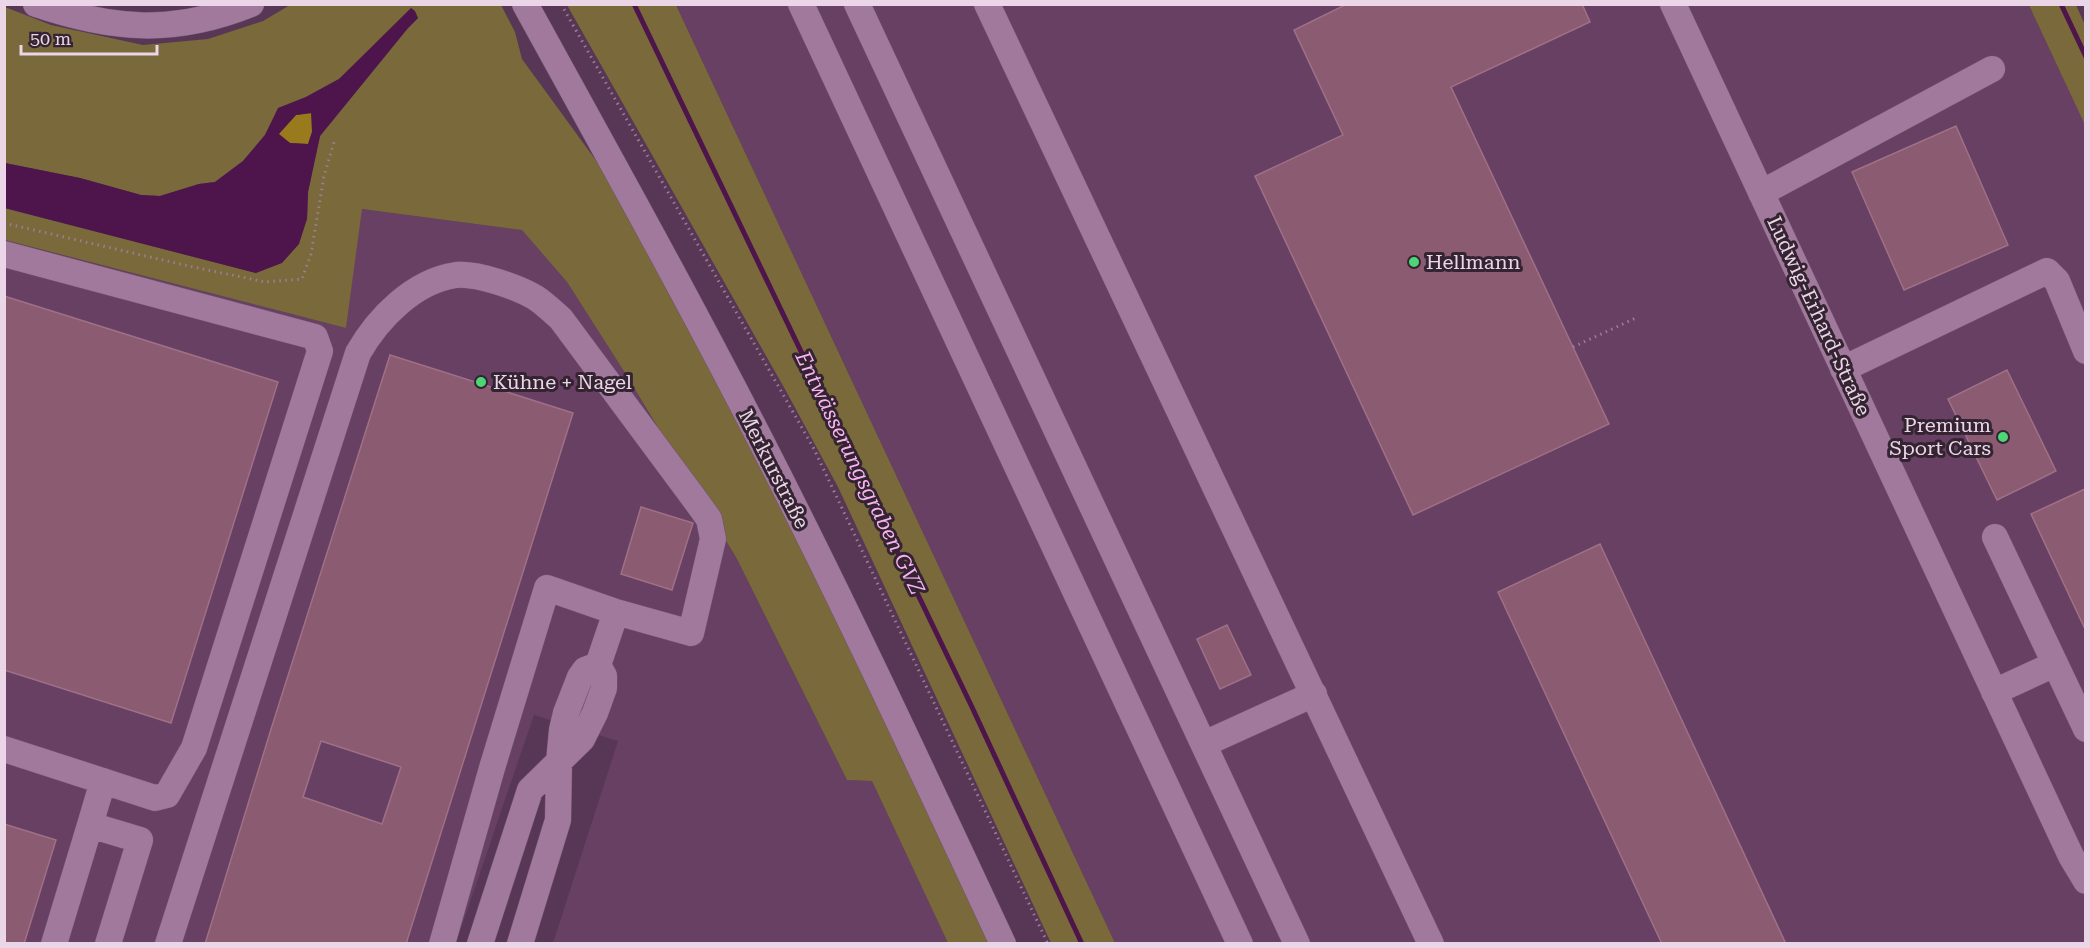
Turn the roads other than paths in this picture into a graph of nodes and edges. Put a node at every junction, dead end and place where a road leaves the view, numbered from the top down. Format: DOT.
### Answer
graph roads {
  1 [pos="36,4"];
  2 [pos="251,4"];
  3 [pos="525,4"];
  4 [pos="801,4"];
  5 [pos="857,4"];
  6 [pos="987,4"];
  7 [pos="1673,4"];
  8 [pos="1992,69"];
  9 [pos="1761,193"];
  10 [pos="4,254"];
  11 [pos="2085,351"];
  12 [pos="1843,369"];
  13 [pos="1995,537"];
  14 [pos="616,612"];
  15 [pos="2055,664"];
  16 [pos="1994,692"];
  17 [pos="1314,694"];
  18 [pos="2085,729"];
  19 [pos="1204,744"];
  20 [pos="4,750"];
  21 [pos="559,762"];
  22 [pos="103,781"];
  23 [pos="90,825"];
  24 [pos="2071,856"];
  25 [pos="2085,881"];
  26 [pos="2085,899"];
  27 [pos="54,944"];
  28 [pos="108,944"];
  29 [pos="168,944"];
  30 [pos="442,944"];
  31 [pos="480,944"];
  32 [pos="520,944"];
  33 [pos="1003,944"];
  34 [pos="1240,944"];
  35 [pos="1297,944"];
  36 [pos="1431,944"];
  1 -- 2 [label="street"];
  3 -- 33 [label="street, Merkurstraße"];
  4 -- 34 [label="street"];
  5 -- 19 [label="street"];
  6 -- 17 [label="street"];
  7 -- 9 [label="street, Ludwig-Erhard-Straße"];
  8 -- 9 [label="street"];
  9 -- 12 [label="street, Ludwig-Erhard-Straße"];
  10 -- 22 [label="street"];
  11 -- 12 [label="street"];
  12 -- 16 [label="street, Ludwig-Erhard-Straße"];
  13 -- 15 [label="street"];
  14 -- 21 [label="street"];
  14 -- 29 [label="street"];
  14 -- 30 [label="street"];
  15 -- 16 [label="street"];
  15 -- 18 [label="street"];
  16 -- 24 [label="street, Ludwig-Erhard-Straße"];
  17 -- 19 [label="street"];
  17 -- 36 [label="street"];
  19 -- 35 [label="street"];
  20 -- 22 [label="street"];
  21 -- 31 [label="street"];
  21 -- 32 [label="street"];
  22 -- 23 [label="street"];
  23 -- 27 [label="street"];
  23 -- 28 [label="street"];
  24 -- 25 [label="street, Ludwig-Erhard-Straße"];
  24 -- 26 [label="street, Ludwig-Erhard-Straße"];
}
